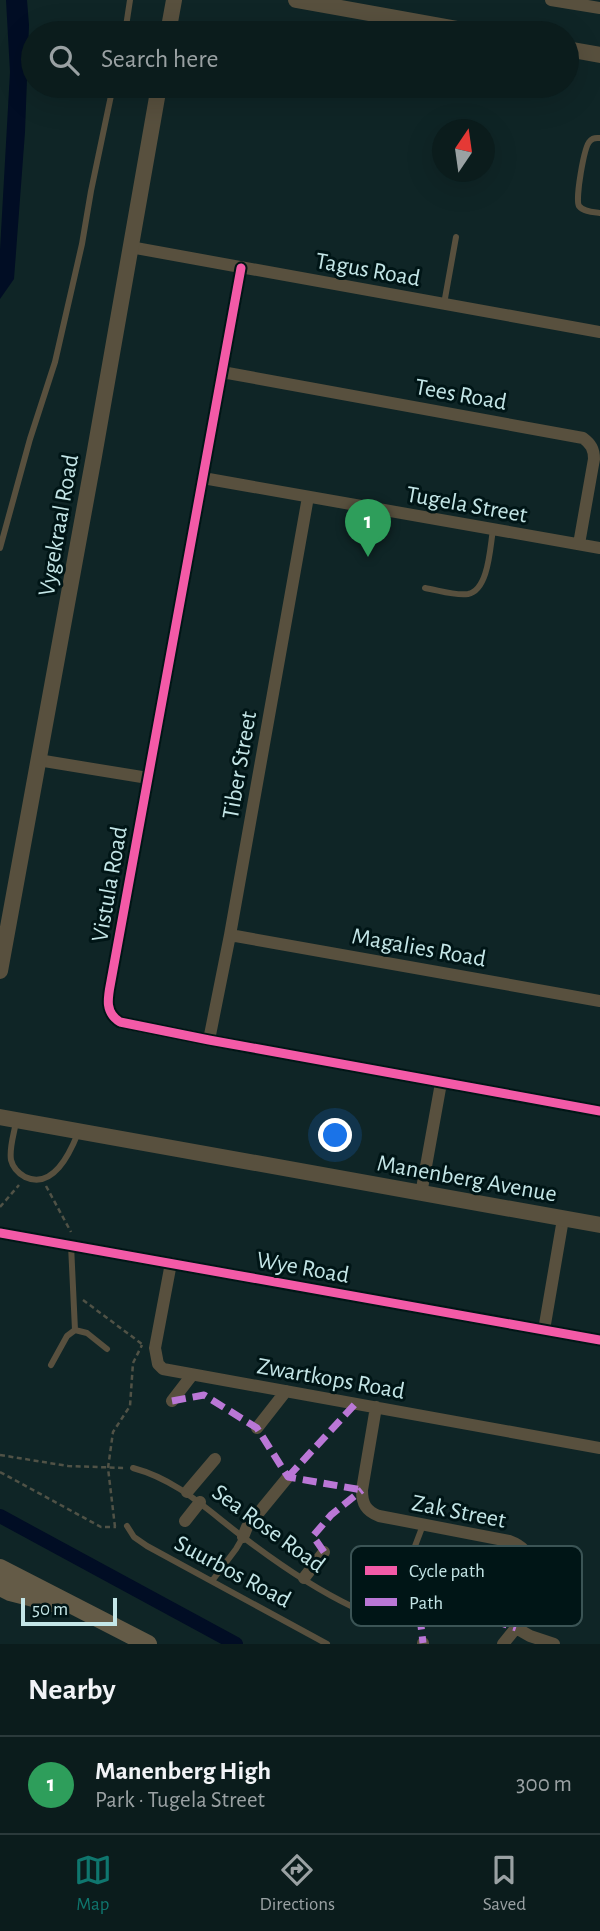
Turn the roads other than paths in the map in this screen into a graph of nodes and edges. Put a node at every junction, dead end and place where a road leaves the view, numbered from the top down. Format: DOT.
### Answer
graph roads {
  1 [pos="130,0"];
  2 [pos="174,0"];
  3 [pos="300,0"];
  4 [pos="557,1"];
  5 [pos="600,8"];
  6 [pos="127,21"];
  7 [pos="171,21"];
  8 [pos="415,21"];
  9 [pos="579,51"];
  10 [pos="600,55"];
  11 [pos="110,98"];
  12 [pos="157,98"];
  13 [pos="600,138"];
  14 [pos="600,213"];
  15 [pos="456,237"];
  16 [pos="130,247"];
  17 [pos="241,268"];
  18 [pos="444,304"];
  19 [pos="600,331"];
  20 [pos="222,372"];
  21 [pos="203,478"];
  22 [pos="308,497"];
  23 [pos="493,529"];
  24 [pos="579,544"];
  25 [pos="0,548"];
  26 [pos="600,548"];
  27 [pos="425,587"];
  28 [pos="38,760"];
  29 [pos="148,778"];
  30 [pos="230,934"];
  31 [pos="0,971"];
  32 [pos="600,1001"];
  33 [pos="209,1040"];
  34 [pos="441,1083"];
  35 [pos="600,1111"];
  36 [pos="8,1118"];
  37 [pos="79,1131"];
  38 [pos="421,1194"];
  39 [pos="563,1219"];
  40 [pos="600,1225"];
  41 [pos="0,1233"];
  42 [pos="71,1245"];
  43 [pos="171,1263"];
  44 [pos="75,1330"];
  45 [pos="544,1330"];
  46 [pos="600,1340"];
  47 [pos="107,1349"];
  48 [pos="51,1365"];
  49 [pos="192,1375"];
  50 [pos="286,1391"];
  51 [pos="172,1401"];
  52 [pos="376,1407"];
  53 [pos="257,1428"];
  54 [pos="600,1448"];
  55 [pos="215,1459"];
  56 [pos="133,1468"];
  57 [pos="288,1477"];
  58 [pos="187,1492"];
  59 [pos="200,1502"];
  60 [pos="185,1521"];
  61 [pos="423,1525"];
  62 [pos="127,1526"];
  63 [pos="243,1537"];
  64 [pos="415,1546"];
  65 [pos="518,1546"];
  66 [pos="324,1552"];
  67 [pos="0,1568"];
  68 [pos="304,1578"];
  69 [pos="212,1581"];
  70 [pos="0,1587"];
  71 [pos="351,1606"];
  72 [pos="87,1612"];
  73 [pos="516,1628"];
  74 [pos="149,1644"];
  75 [pos="327,1644"];
  76 [pos="503,1644"];
  77 [pos="554,1644"];
  1 -- 6 [label="lane"];
  2 -- 7 [label="street"];
  3 -- 8 [label="street"];
  4 -- 5 [label="street"];
  9 -- 10 [label="street"];
  11 -- 25 [label="lane"];
  12 -- 16 [label="street, Vygekraal Road"];
  13 -- 14 [label="lane"];
  15 -- 18 [label="lane"];
  16 -- 17 [label="street, Tagus Road"];
  16 -- 28 [label="street, Vygekraal Road"];
  17 -- 18 [label="street, Tagus Road"];
  17 -- 20 [label="street, Vistula Road"];
  18 -- 19 [label="street, Tagus Road"];
  20 -- 21 [label="street, Vistula Road"];
  20 -- 24 [label="street, Tees Road"];
  21 -- 22 [label="street, Tugela Street"];
  21 -- 29 [label="street, Vistula Road"];
  22 -- 23 [label="street, Tugela Street"];
  22 -- 30 [label="street, Tiber Street"];
  23 -- 24 [label="street, Tugela Street"];
  23 -- 27 [label="lane"];
  24 -- 26 [label="street, Tugela Street"];
  28 -- 29 [label="street"];
  28 -- 31 [label="street, Vygekraal Road"];
  29 -- 33 [label="street, Vistula Road"];
  30 -- 32 [label="street, Magalies Road"];
  30 -- 33 [label="street, Tiber Street"];
  33 -- 34 [label="street, Vistula Road"];
  34 -- 35 [label="street, Vistula Road"];
  34 -- 38 [label="street"];
  36 -- 37 [label="street, Manenberg Avenue"];
  36 -- 37 [label="lane, Manenberg Avenue"];
  37 -- 38 [label="street, Manenberg Avenue"];
  38 -- 39 [label="street, Manenberg Avenue"];
  39 -- 40 [label="street, Manenberg Avenue"];
  39 -- 45 [label="street"];
  41 -- 42 [label="street, Wye Road"];
  42 -- 43 [label="street, Wye Road"];
  42 -- 44 [label="lane"];
  43 -- 45 [label="street, Wye Road"];
  43 -- 49 [label="street, Zwartkops Road"];
  44 -- 47 [label="lane"];
  44 -- 48 [label="lane"];
  45 -- 46 [label="street, Wye Road"];
  49 -- 50 [label="street, Zwartkops Road"];
  49 -- 51 [label="street"];
  50 -- 52 [label="street, Zwartkops Road"];
  50 -- 53 [label="street"];
  52 -- 54 [label="street, Zwartkops Road"];
  52 -- 61 [label="street, Zak Street"];
  55 -- 58 [label="street"];
  56 -- 58 [label="lane, Sea Rose Road"];
  57 -- 63 [label="street"];
  58 -- 59 [label="lane, Sea Rose Road"];
  59 -- 60 [label="street"];
  59 -- 63 [label="lane, Sea Rose Road"];
  61 -- 64 [label="lane, Sea Rose Road"];
  61 -- 65 [label="street, Zak Street"];
  62 -- 69 [label="lane, Suurbos Road"];
  63 -- 68 [label="lane, Sea Rose Road"];
  63 -- 69 [label="lane"];
  66 -- 68 [label="street"];
  67 -- 72 [label="main road"];
  68 -- 71 [label="lane, Sea Rose Road"];
  69 -- 75 [label="lane, Suurbos Road"];
  70 -- 72 [label="main road"];
  72 -- 74 [label="main road"];
  73 -- 76 [label="street"];
  73 -- 77 [label="street"];
}
